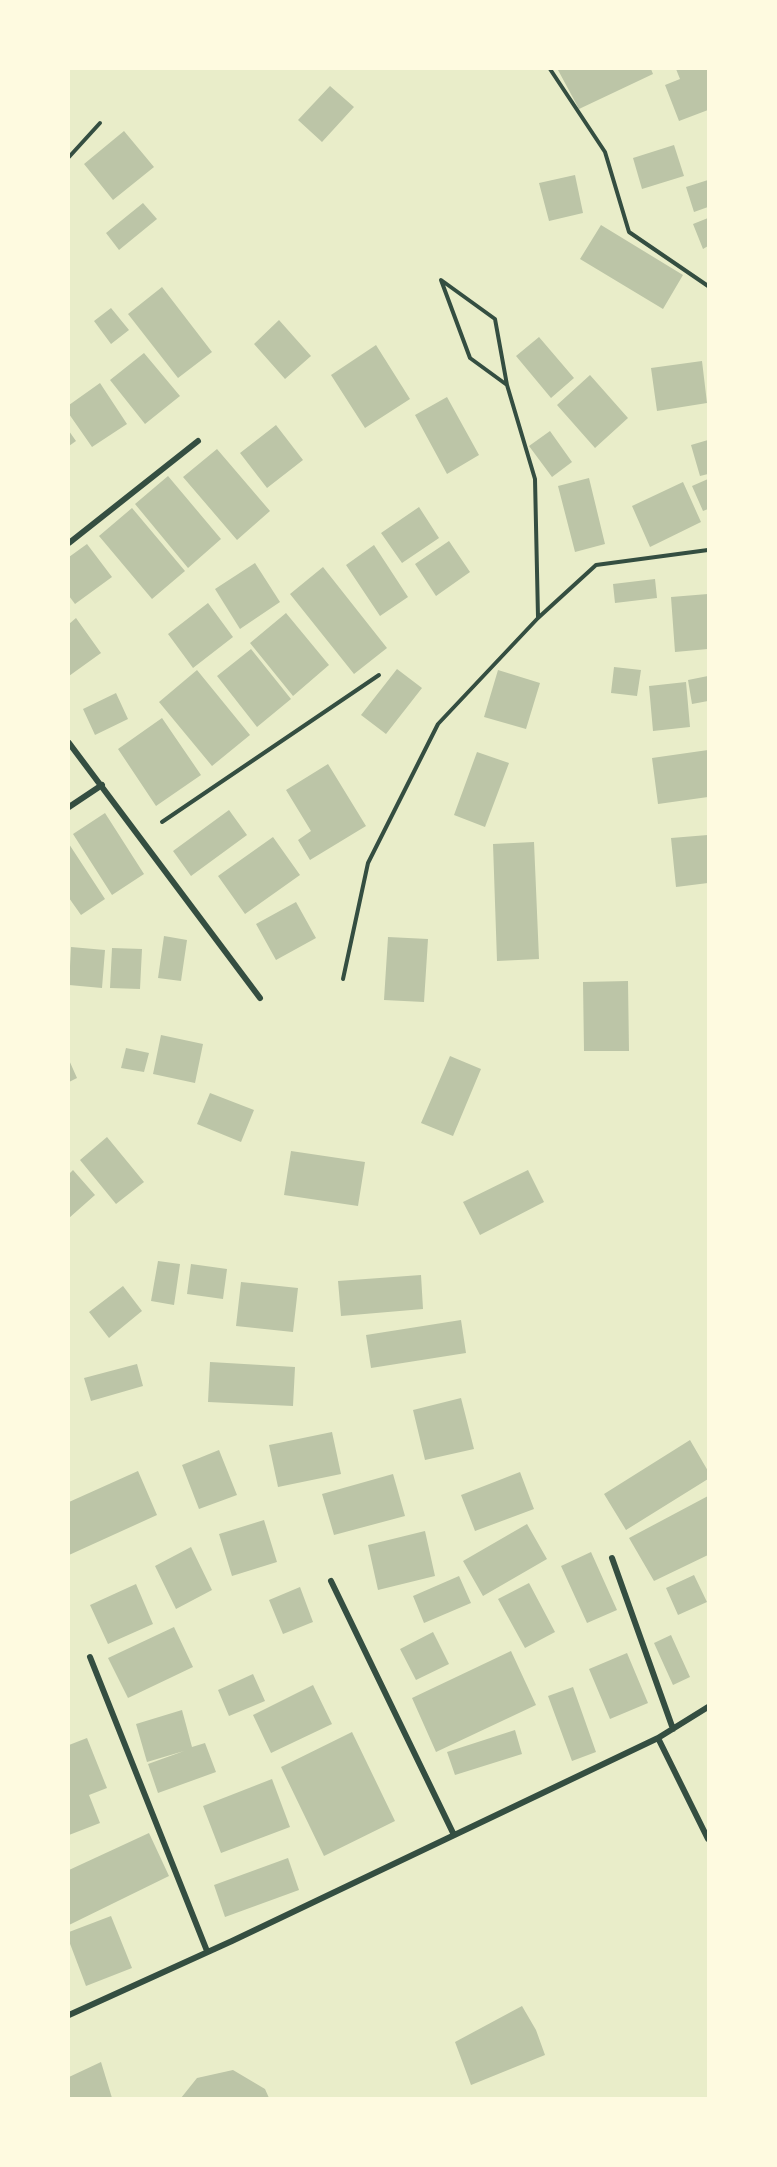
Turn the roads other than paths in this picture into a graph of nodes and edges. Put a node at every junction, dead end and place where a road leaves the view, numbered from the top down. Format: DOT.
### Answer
graph roads {
  1 [pos="198,441"];
  2 [pos="69,543"];
  3 [pos="69,743"];
  4 [pos="102,785"];
  5 [pos="69,807"];
  6 [pos="260,998"];
  7 [pos="612,1557"];
  8 [pos="331,1581"];
  9 [pos="90,1658"];
  10 [pos="708,1707"];
  11 [pos="673,1729"];
  12 [pos="658,1738"];
  13 [pos="454,1835"];
  14 [pos="708,1839"];
  15 [pos="207,1951"];
  16 [pos="69,2015"];
  1 -- 2 [label="street"];
  3 -- 4 [label="street"];
  4 -- 5 [label="street"];
  4 -- 6 [label="street"];
  7 -- 11 [label="street"];
  8 -- 13 [label="street"];
  9 -- 15 [label="street"];
  10 -- 11 [label="street"];
  11 -- 12 [label="street"];
  12 -- 13 [label="street"];
  12 -- 14 [label="street"];
  13 -- 15 [label="street"];
  15 -- 16 [label="street"];
}
